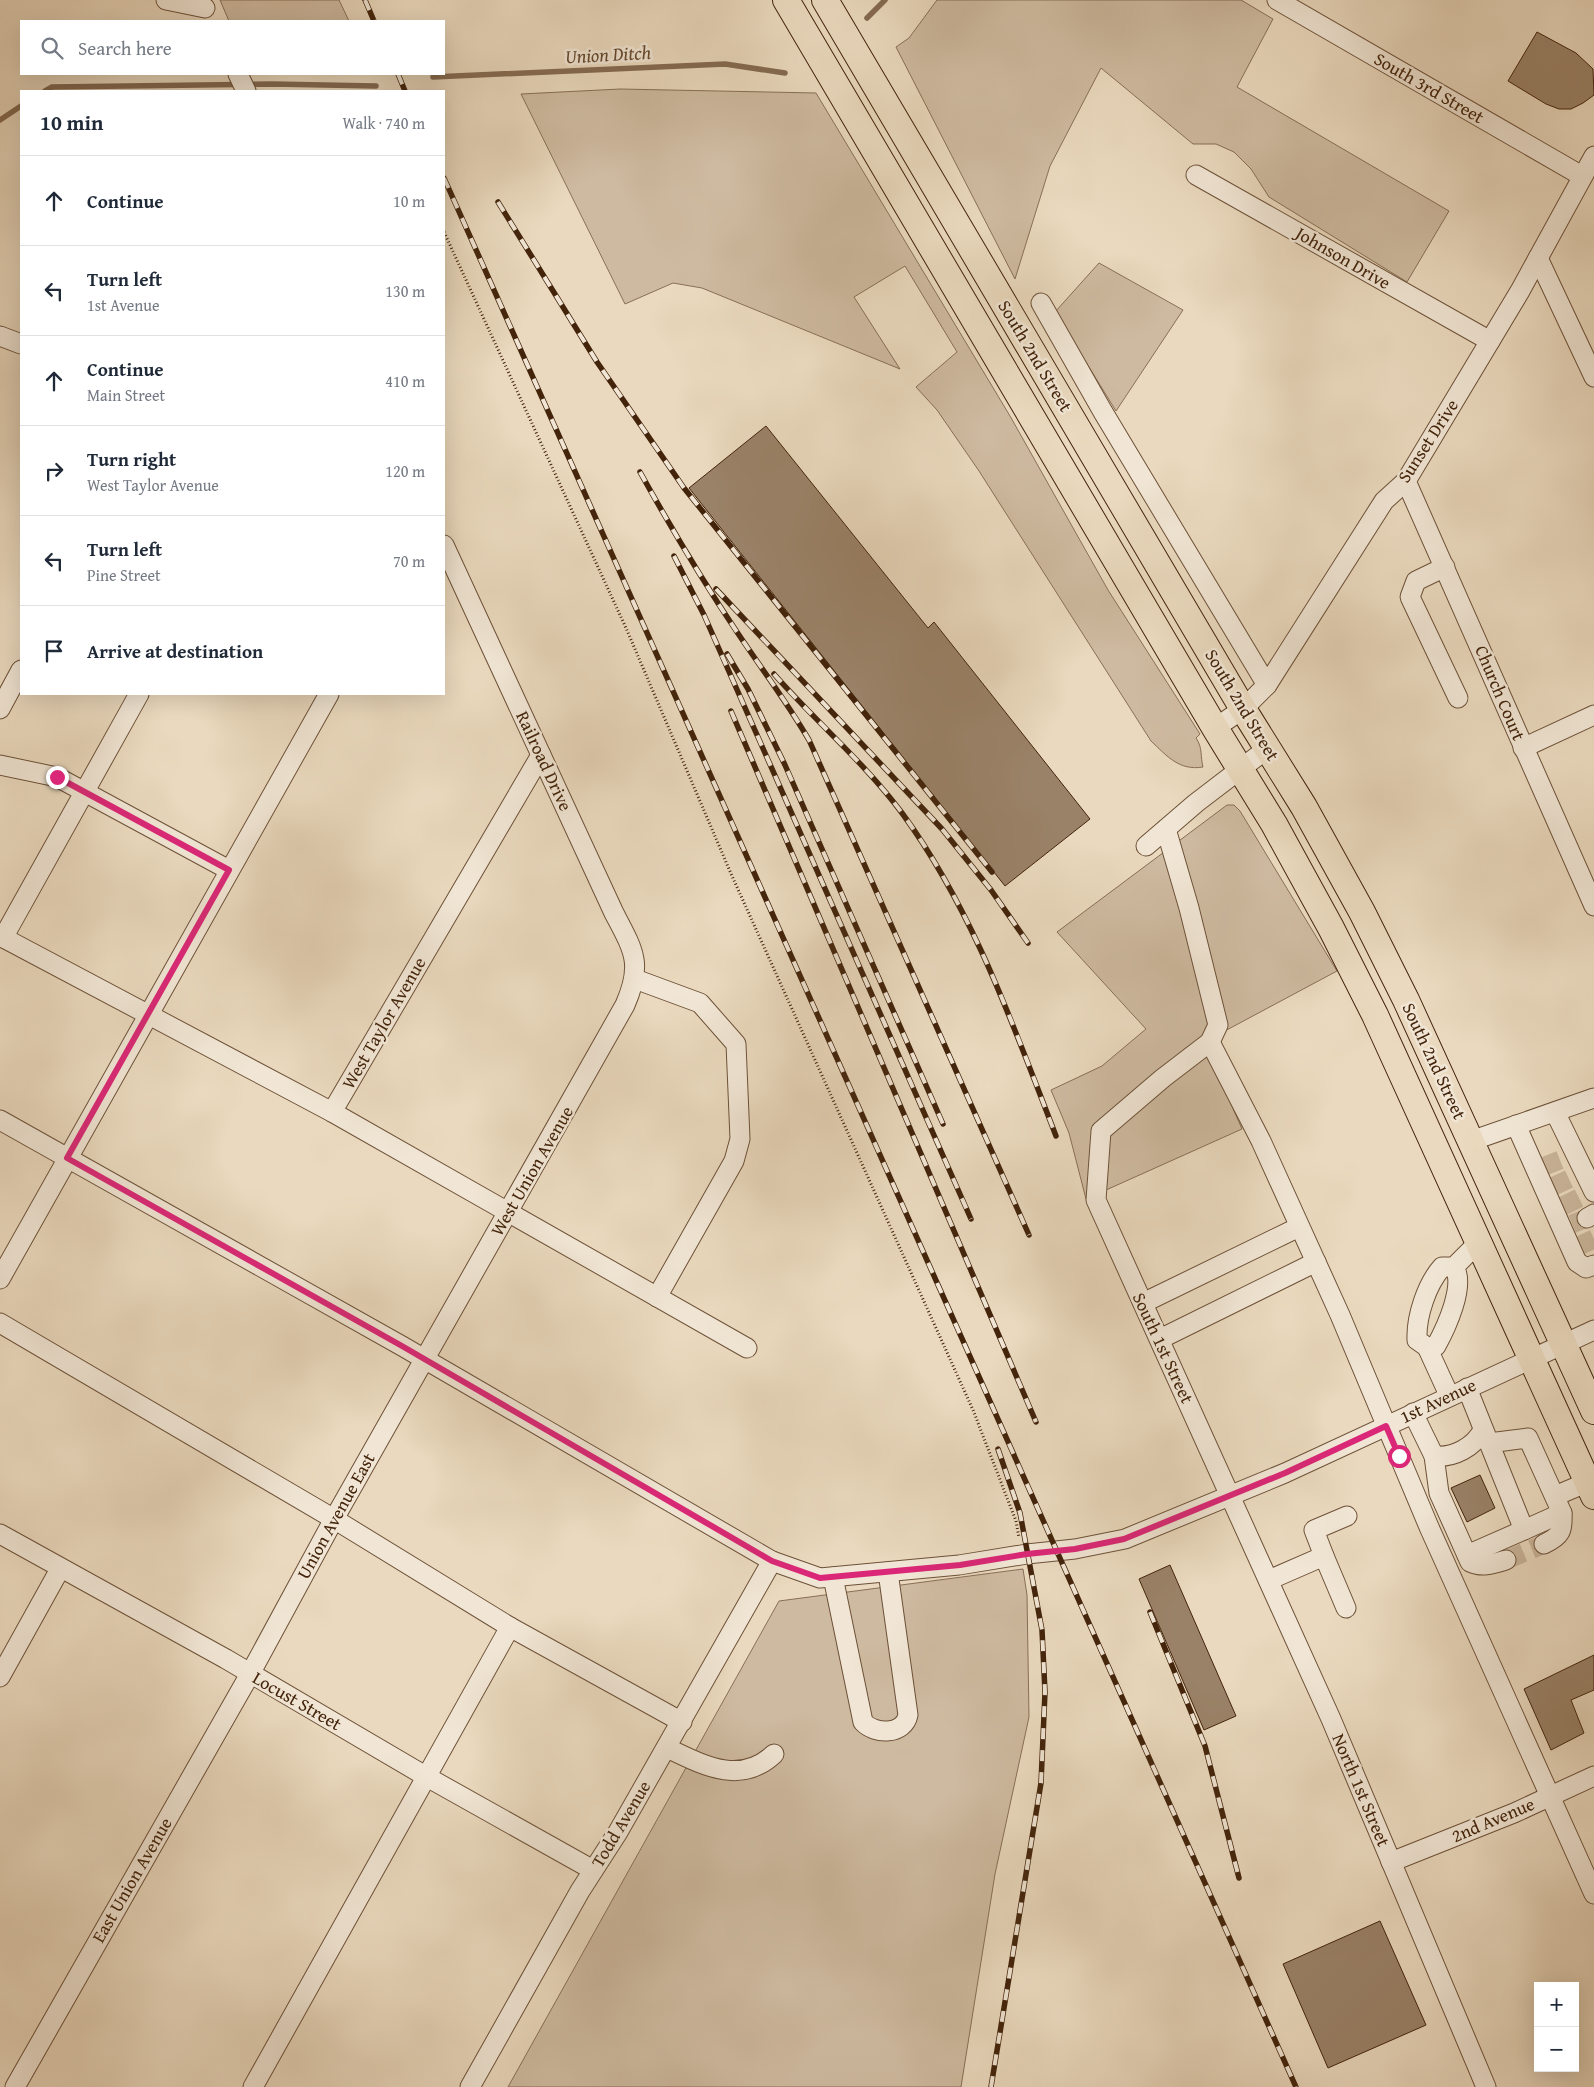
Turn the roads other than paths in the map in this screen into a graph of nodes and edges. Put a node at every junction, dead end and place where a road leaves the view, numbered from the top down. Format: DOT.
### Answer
graph roads {
  1 [pos="166,0"];
  2 [pos="786,0"];
  3 [pos="825,0"];
  4 [pos="1277,0"];
  5 [pos="206,10"];
  6 [pos="238,75"];
  7 [pos="246,90"];
  8 [pos="1594,156"];
  9 [pos="1196,175"];
  10 [pos="1582,176"];
  11 [pos="1538,258"];
  12 [pos="1041,303"];
  13 [pos="0,336"];
  14 [pos="1490,342"];
  15 [pos="20,344"];
  16 [pos="1594,377"];
  17 [pos="1406,481"];
  18 [pos="445,548"];
  19 [pos="1445,567"];
  20 [pos="20,672"];
  21 [pos="1267,685"];
  22 [pos="138,695"];
  23 [pos="328,695"];
  24 [pos="1458,698"];
  25 [pos="0,709"];
  26 [pos="1243,709"];
  27 [pos="1594,715"];
  28 [pos="1215,728"];
  29 [pos="1268,748"];
  30 [pos="1523,748"];
  31 [pos="541,755"];
  32 [pos="0,765"];
  33 [pos="1240,769"];
  34 [pos="85,790"];
  35 [pos="1166,829"];
  36 [pos="1146,846"];
  37 [pos="229,870"];
  38 [pos="1594,906"];
  39 [pos="2,937"];
  40 [pos="635,979"];
  41 [pos="148,1015"];
  42 [pos="1210,1042"];
  43 [pos="1594,1098"];
  44 [pos="332,1112"];
  45 [pos="1555,1112"];
  46 [pos="0,1120"];
  47 [pos="1516,1125"];
  48 [pos="1471,1141"];
  49 [pos="67,1158"];
  50 [pos="1555,1162"];
  51 [pos="1563,1182"];
  52 [pos="1577,1200"];
  53 [pos="508,1214"];
  54 [pos="1579,1221"];
  55 [pos="1299,1227"];
  56 [pos="1479,1242"];
  57 [pos="1316,1262"];
  58 [pos="1594,1265"];
  59 [pos="1454,1267"];
  60 [pos="0,1278"];
  61 [pos="657,1297"];
  62 [pos="1143,1303"];
  63 [pos="0,1323"];
  64 [pos="1594,1330"];
  65 [pos="1160,1339"];
  66 [pos="1564,1343"];
  67 [pos="1427,1346"];
  68 [pos="746,1348"];
  69 [pos="1532,1357"];
  70 [pos="424,1360"];
  71 [pos="1467,1388"];
  72 [pos="1449,1395"];
  73 [pos="1594,1411"];
  74 [pos="1413,1413"];
  75 [pos="1386,1426"];
  76 [pos="1486,1436"];
  77 [pos="1434,1456"];
  78 [pos="1591,1489"];
  79 [pos="1231,1495"];
  80 [pos="1558,1504"];
  81 [pos="1347,1516"];
  82 [pos="334,1519"];
  83 [pos="1524,1530"];
  84 [pos="0,1534"];
  85 [pos="1544,1544"];
  86 [pos="1467,1555"];
  87 [pos="1324,1556"];
  88 [pos="1506,1560"];
  89 [pos="772,1561"];
  90 [pos="60,1569"];
  91 [pos="888,1572"];
  92 [pos="833,1577"];
  93 [pos="1269,1580"];
  94 [pos="1346,1608"];
  95 [pos="510,1627"];
  96 [pos="250,1674"];
  97 [pos="0,1677"];
  98 [pos="682,1722"];
  99 [pos="667,1748"];
  100 [pos="774,1754"];
  101 [pos="1594,1776"];
  102 [pos="427,1777"];
  103 [pos="1550,1796"];
  104 [pos="1391,1862"];
  105 [pos="593,1870"];
  106 [pos="1594,1894"];
  107 [pos="15,2087"];
  108 [pos="253,2087"];
  109 [pos="470,2087"];
  110 [pos="1486,2087"];
  1 -- 5 [label="street"];
  2 -- 28 [label="highway, South 2nd Street"];
  3 -- 26 [label="highway, South 2nd Street"];
  4 -- 10 [label="street, South 3rd Street"];
  6 -- 7 [label="street"];
  8 -- 10 [label="street, Sunset Drive"];
  9 -- 14 [label="street, Johnson Drive"];
  10 -- 11 [label="street, Sunset Drive"];
  11 -- 14 [label="street, Sunset Drive"];
  11 -- 16 [label="street"];
  12 -- 21 [label="street"];
  13 -- 15 [label="street"];
  14 -- 17 [label="street, Sunset Drive"];
  17 -- 19 [label="street, Church Court"];
  17 -- 21 [label="street, Sunset Drive"];
  18 -- 31 [label="street, Railroad Drive"];
  19 -- 24 [label="street"];
  19 -- 30 [label="street, Church Court"];
  20 -- 25 [label="street"];
  21 -- 26 [label="street, Sunset Drive"];
  22 -- 34 [label="street"];
  23 -- 37 [label="street"];
  26 -- 28 [label="street, Sunset Drive"];
  26 -- 29 [label="highway, South 2nd Street"];
  27 -- 30 [label="street"];
  28 -- 33 [label="highway, South 2nd Street"];
  29 -- 33 [label="street"];
  29 -- 48 [label="highway, South 2nd Street"];
  30 -- 38 [label="street, Church Court"];
  31 -- 40 [label="street, Railroad Drive"];
  31 -- 44 [label="street, West Taylor Avenue"];
  32 -- 34 [label="street"];
  33 -- 35 [label="street"];
  33 -- 56 [label="highway, South 2nd Street"];
  34 -- 37 [label="street"];
  34 -- 39 [label="street"];
  35 -- 36 [label="street"];
  35 -- 42 [label="street"];
  37 -- 41 [label="street"];
  39 -- 41 [label="street"];
  40 -- 53 [label="street, West Union Avenue"];
  40 -- 61 [label="street"];
  41 -- 44 [label="street"];
  41 -- 49 [label="street"];
  42 -- 55 [label="street"];
  42 -- 62 [label="street, South 1st Street"];
  43 -- 45 [label="street"];
  44 -- 53 [label="street"];
  45 -- 47 [label="street"];
  45 -- 50 [label="street"];
  46 -- 49 [label="street, 1st Avenue"];
  47 -- 48 [label="street"];
  47 -- 50 [label="street"];
  48 -- 66 [label="highway, South 2nd Street"];
  49 -- 60 [label="street"];
  49 -- 70 [label="street, 1st Avenue"];
  50 -- 51 [label="street"];
  50 -- 51 [label="street"];
  51 -- 52 [label="street"];
  51 -- 52 [label="street"];
  52 -- 54 [label="street"];
  53 -- 61 [label="street"];
  53 -- 70 [label="street, West Union Avenue"];
  54 -- 58 [label="street"];
  55 -- 57 [label="street"];
  55 -- 62 [label="street"];
  56 -- 59 [label="street"];
  56 -- 69 [label="highway, South 2nd Street"];
  57 -- 65 [label="street"];
  57 -- 75 [label="street"];
  59 -- 67 [label="street"];
  59 -- 67 [label="street"];
  61 -- 68 [label="street"];
  62 -- 65 [label="street, South 1st Street"];
  63 -- 82 [label="street"];
  64 -- 66 [label="street, 1st Avenue"];
  65 -- 79 [label="street, South 1st Street"];
  66 -- 69 [label="street, 1st Avenue"];
  66 -- 73 [label="highway, South 2nd Street"];
  67 -- 72 [label="street"];
  69 -- 71 [label="street, 1st Avenue"];
  69 -- 78 [label="highway, South 2nd Street"];
  70 -- 82 [label="street, Union Avenue East"];
  70 -- 89 [label="street, 1st Avenue"];
  71 -- 72 [label="street, 1st Avenue"];
  71 -- 76 [label="street"];
  72 -- 74 [label="street, 1st Avenue"];
  74 -- 75 [label="street, 1st Avenue"];
  74 -- 77 [label="street"];
  75 -- 79 [label="street, 1st Avenue"];
  75 -- 103 [label="street"];
  76 -- 77 [label="street"];
  76 -- 80 [label="street"];
  76 -- 83 [label="street"];
  77 -- 86 [label="street"];
  78 -- 80 [label="street"];
  79 -- 91 [label="street, 1st Avenue"];
  79 -- 93 [label="street, North 1st Street"];
  80 -- 83 [label="street"];
  80 -- 85 [label="street"];
  81 -- 87 [label="street"];
  82 -- 95 [label="street"];
  82 -- 96 [label="street, Union Avenue East"];
  83 -- 86 [label="street"];
  84 -- 90 [label="street, Locust Street"];
  86 -- 88 [label="street"];
  87 -- 93 [label="street"];
  87 -- 94 [label="street"];
  89 -- 92 [label="street, 1st Avenue"];
  89 -- 98 [label="street, Todd Avenue"];
  90 -- 96 [label="street, Locust Street"];
  90 -- 97 [label="street"];
  91 -- 92 [label="street, 1st Avenue"];
  91 -- 92 [label="street"];
  93 -- 104 [label="street, North 1st Street"];
  95 -- 98 [label="street"];
  95 -- 102 [label="street"];
  96 -- 102 [label="street, Locust Street"];
  96 -- 107 [label="street, East Union Avenue"];
  98 -- 99 [label="street, Todd Avenue"];
  99 -- 100 [label="street"];
  99 -- 105 [label="street, Todd Avenue"];
  101 -- 103 [label="street, 2nd Avenue"];
  102 -- 105 [label="street, Locust Street"];
  102 -- 108 [label="street"];
  103 -- 104 [label="street, 2nd Avenue"];
  103 -- 106 [label="street"];
  104 -- 110 [label="street, North 1st Street"];
  105 -- 109 [label="street, Todd Avenue"];
}
